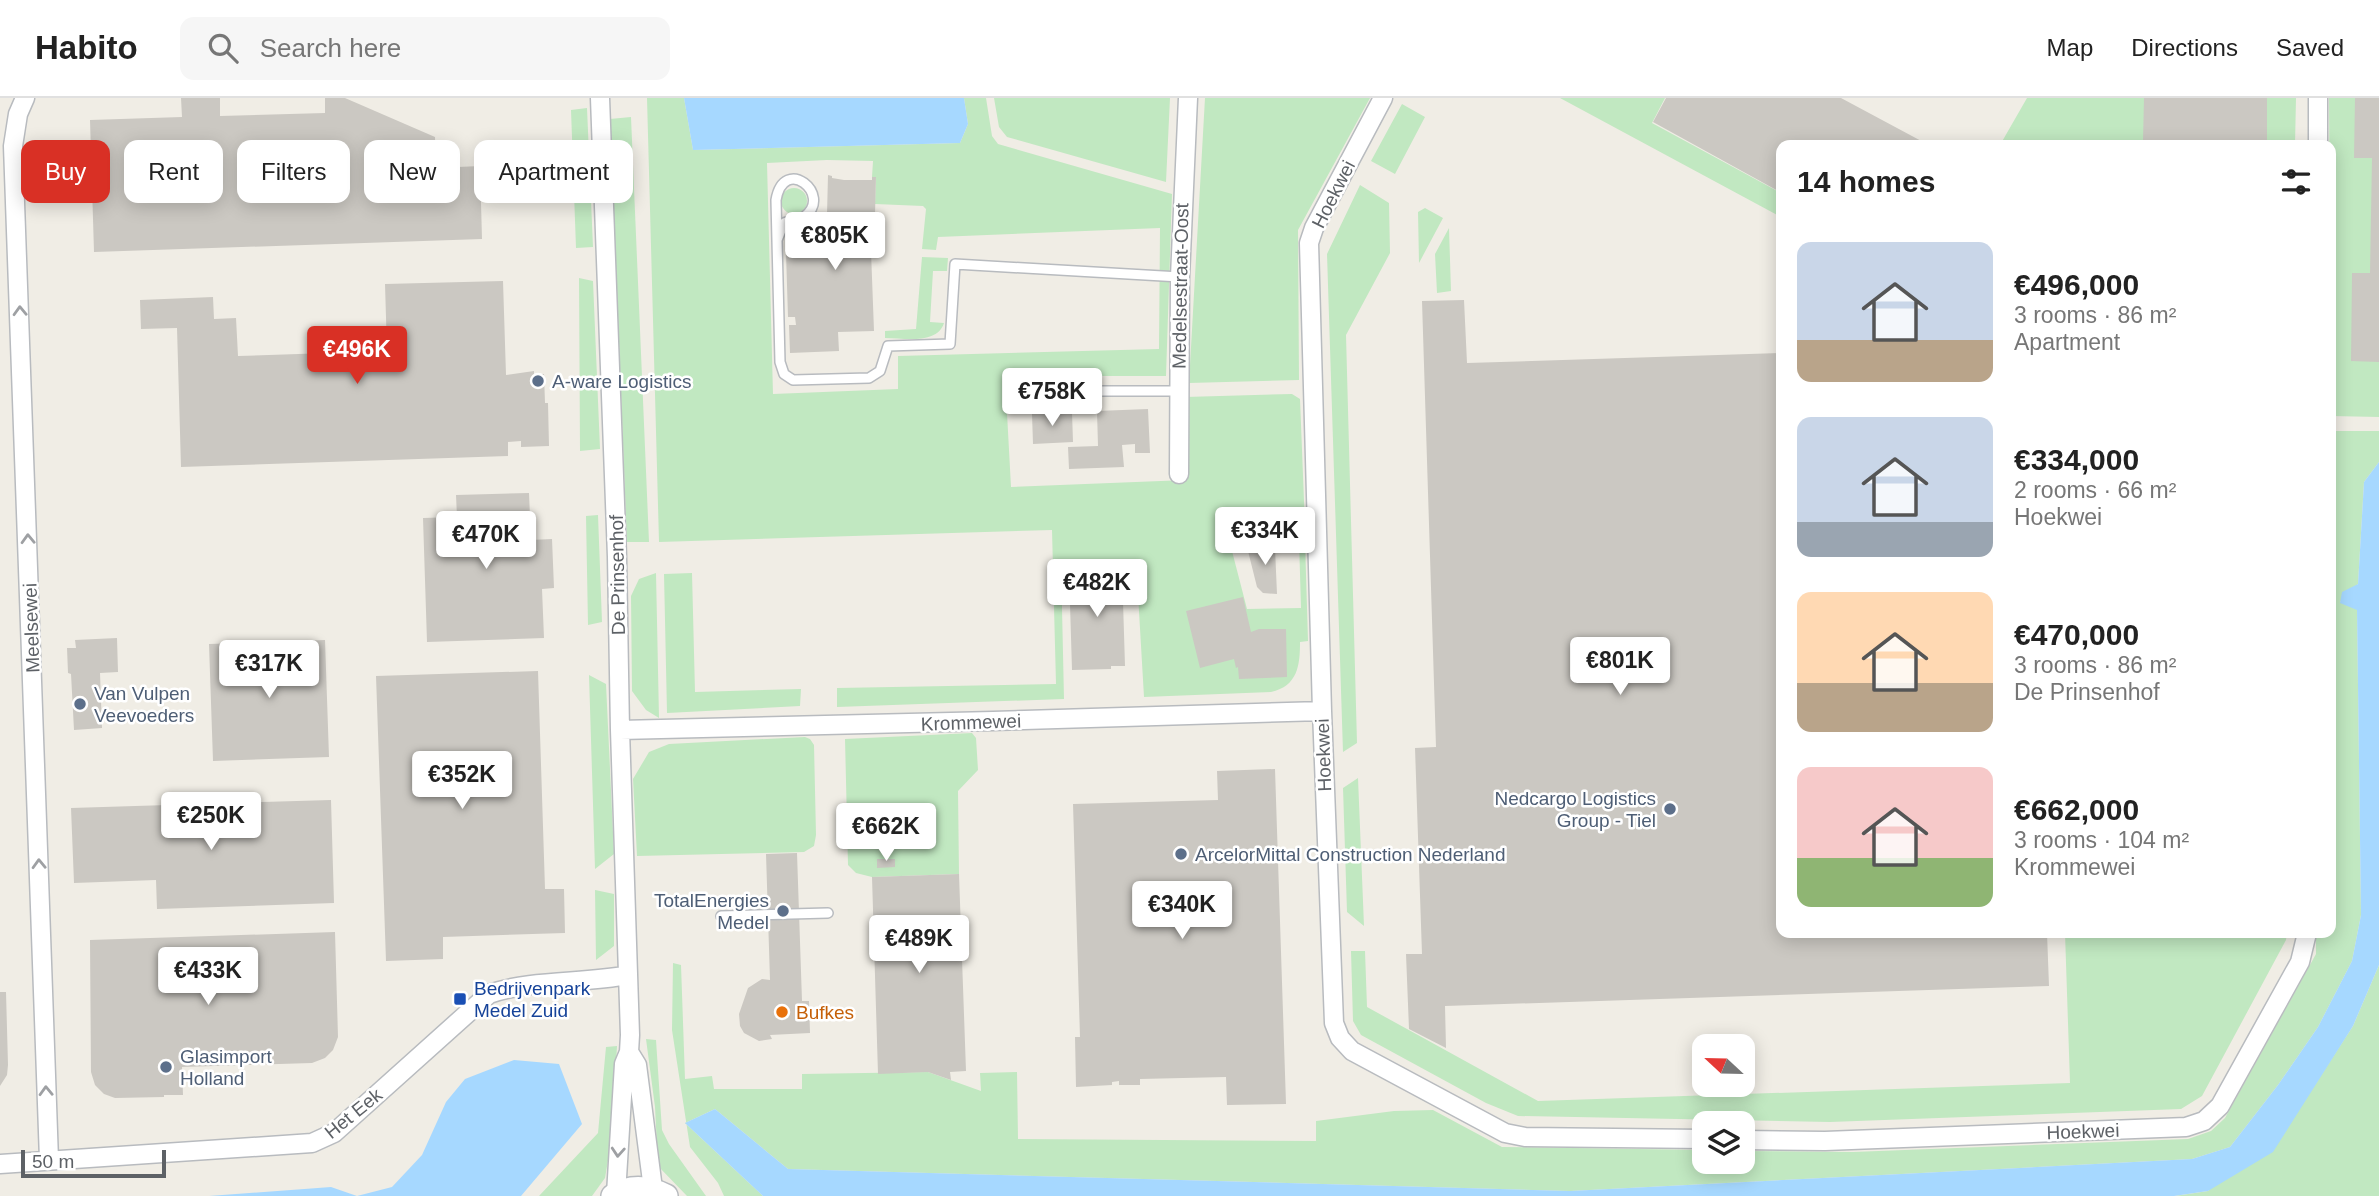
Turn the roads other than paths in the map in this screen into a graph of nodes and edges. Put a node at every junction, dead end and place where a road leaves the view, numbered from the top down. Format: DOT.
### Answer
graph roads {
  1 [pos="25,98"];
  2 [pos="600,98"];
  3 [pos="1188,98"];
  4 [pos="1383,98"];
  5 [pos="2318,98"];
  6 [pos="2318,140"];
  7 [pos="777,240"];
  8 [pos="1180,277"];
  9 [pos="1084,391"];
  10 [pos="1178,391"];
  11 [pos="1179,474"];
  12 [pos="1317,534"];
  13 [pos="1250,535"];
  14 [pos="1322,711"];
  15 [pos="620,730"];
  16 [pos="828,913"];
  17 [pos="721,916"];
  18 [pos="2306,938"];
  19 [pos="628,975"];
  20 [pos="629,1052"];
  21 [pos="1692,1139"];
  22 [pos="1755,1140"];
  23 [pos="49,1160"];
  24 [pos="0,1164"];
  25 [pos="659,1193"];
  26 [pos="614,1195"];
  23 -- 1 [label="street, Meelsewei, one-way"];
  2 -- 15 [label="street, De Prinsenhof"];
  3 -- 8 [label="street, Medelsestraat-Oost"];
  4 -- 12 [label="street, Hoekwei"];
  5 -- 6 [label="street"];
  7 -- 7 [label="lane"];
  7 -- 8 [label="lane"];
  8 -- 10 [label="street, Medelsestraat-Oost"];
  9 -- 10 [label="lane"];
  10 -- 11 [label="street, Medelsestraat-Oost"];
  12 -- 13 [label="lane"];
  12 -- 14 [label="street, Hoekwei"];
  14 -- 15 [label="street, Krommewei"];
  14 -- 21 [label="street, Hoekwei"];
  15 -- 19 [label="street, De Prinsenhof"];
  16 -- 17 [label="lane"];
  18 -- 22 [label="street, Hoekwei"];
  19 -- 20 [label="street, De Prinsenhof"];
  19 -- 23 [label="street, Het Eek"];
  20 -- 25 [label="street, De Prinsenhof"];
  20 -- 26 [label="street, De Prinsenhof, one-way"];
  23 -- 24 [label="street, Het Eek"];
  25 -- 26 [label="street"];
}
